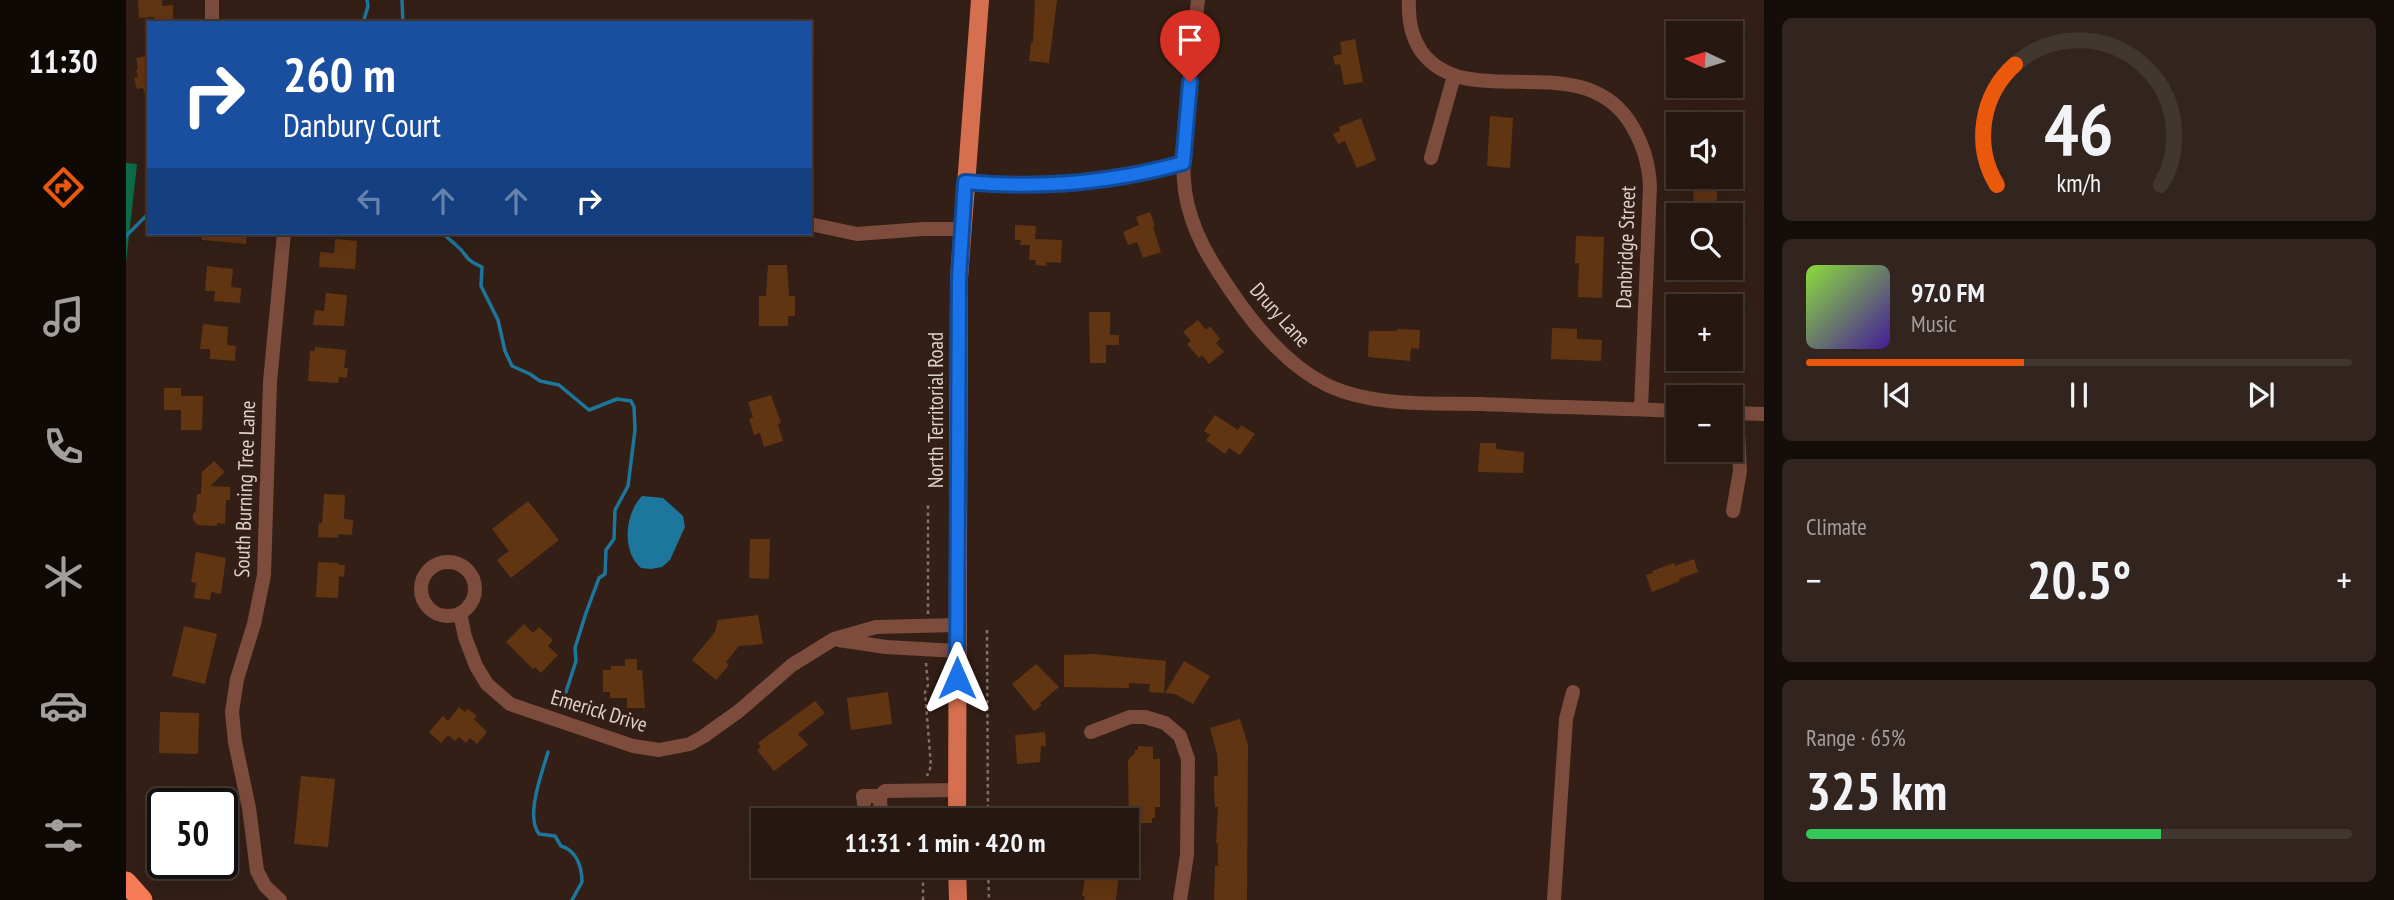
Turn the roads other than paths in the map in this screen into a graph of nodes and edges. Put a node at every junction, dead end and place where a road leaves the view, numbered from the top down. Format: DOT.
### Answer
graph roads {
  1 [pos="212,0"];
  2 [pos="980,0"];
  3 [pos="1198,0"];
  4 [pos="1409,0"];
  5 [pos="212,21"];
  6 [pos="1454,76"];
  7 [pos="1431,158"];
  8 [pos="1183,163"];
  9 [pos="965,182"];
  10 [pos="812,223"];
  11 [pos="961,229"];
  12 [pos="284,235"];
  13 [pos="1641,409"];
  14 [pos="1666,410"];
  15 [pos="1743,413"];
  16 [pos="1764,414"];
  17 [pos="1739,462"];
  18 [pos="1733,511"];
  19 [pos="460,613"];
  20 [pos="957,625"];
  21 [pos="834,639"];
  22 [pos="957,651"];
  23 [pos="1573,692"];
  24 [pos="1091,732"];
  25 [pos="957,790"];
  26 [pos="880,796"];
  27 [pos="864,804"];
  28 [pos="880,808"];
  29 [pos="957,808"];
  30 [pos="957,878"];
  31 [pos="126,882"];
  32 [pos="142,900"];
  33 [pos="280,900"];
  34 [pos="958,900"];
  35 [pos="1180,900"];
  36 [pos="1554,900"];
  1 -- 5 [label="street"];
  2 -- 9 [label="main road, North Territorial Road"];
  3 -- 8 [label="street, Drury Lane"];
  4 -- 6 [label="street, Danbridge Street"];
  6 -- 7 [label="street"];
  6 -- 13 [label="street, Danbridge Street"];
  8 -- 9 [label="street"];
  8 -- 13 [label="street, Drury Lane"];
  9 -- 11 [label="main road, North Territorial Road"];
  10 -- 11 [label="street"];
  11 -- 20 [label="main road, North Territorial Road"];
  12 -- 33 [label="street, South Burning Tree Lane"];
  13 -- 14 [label="street, Drury Lane"];
  15 -- 16 [label="street"];
  17 -- 18 [label="street"];
  19 -- 21 [label="street, Emerick Drive"];
  20 -- 21 [label="street, Emerick Drive"];
  20 -- 22 [label="main road, North Territorial Road"];
  21 -- 22 [label="street"];
  22 -- 25 [label="main road, North Territorial Road"];
  23 -- 36 [label="street"];
  24 -- 35 [label="street"];
  25 -- 26 [label="street"];
  25 -- 29 [label="main road, North Territorial Road"];
  26 -- 27 [label="street"];
  26 -- 28 [label="street"];
  30 -- 34 [label="main road"];
  31 -- 32 [label="highway"];
}
